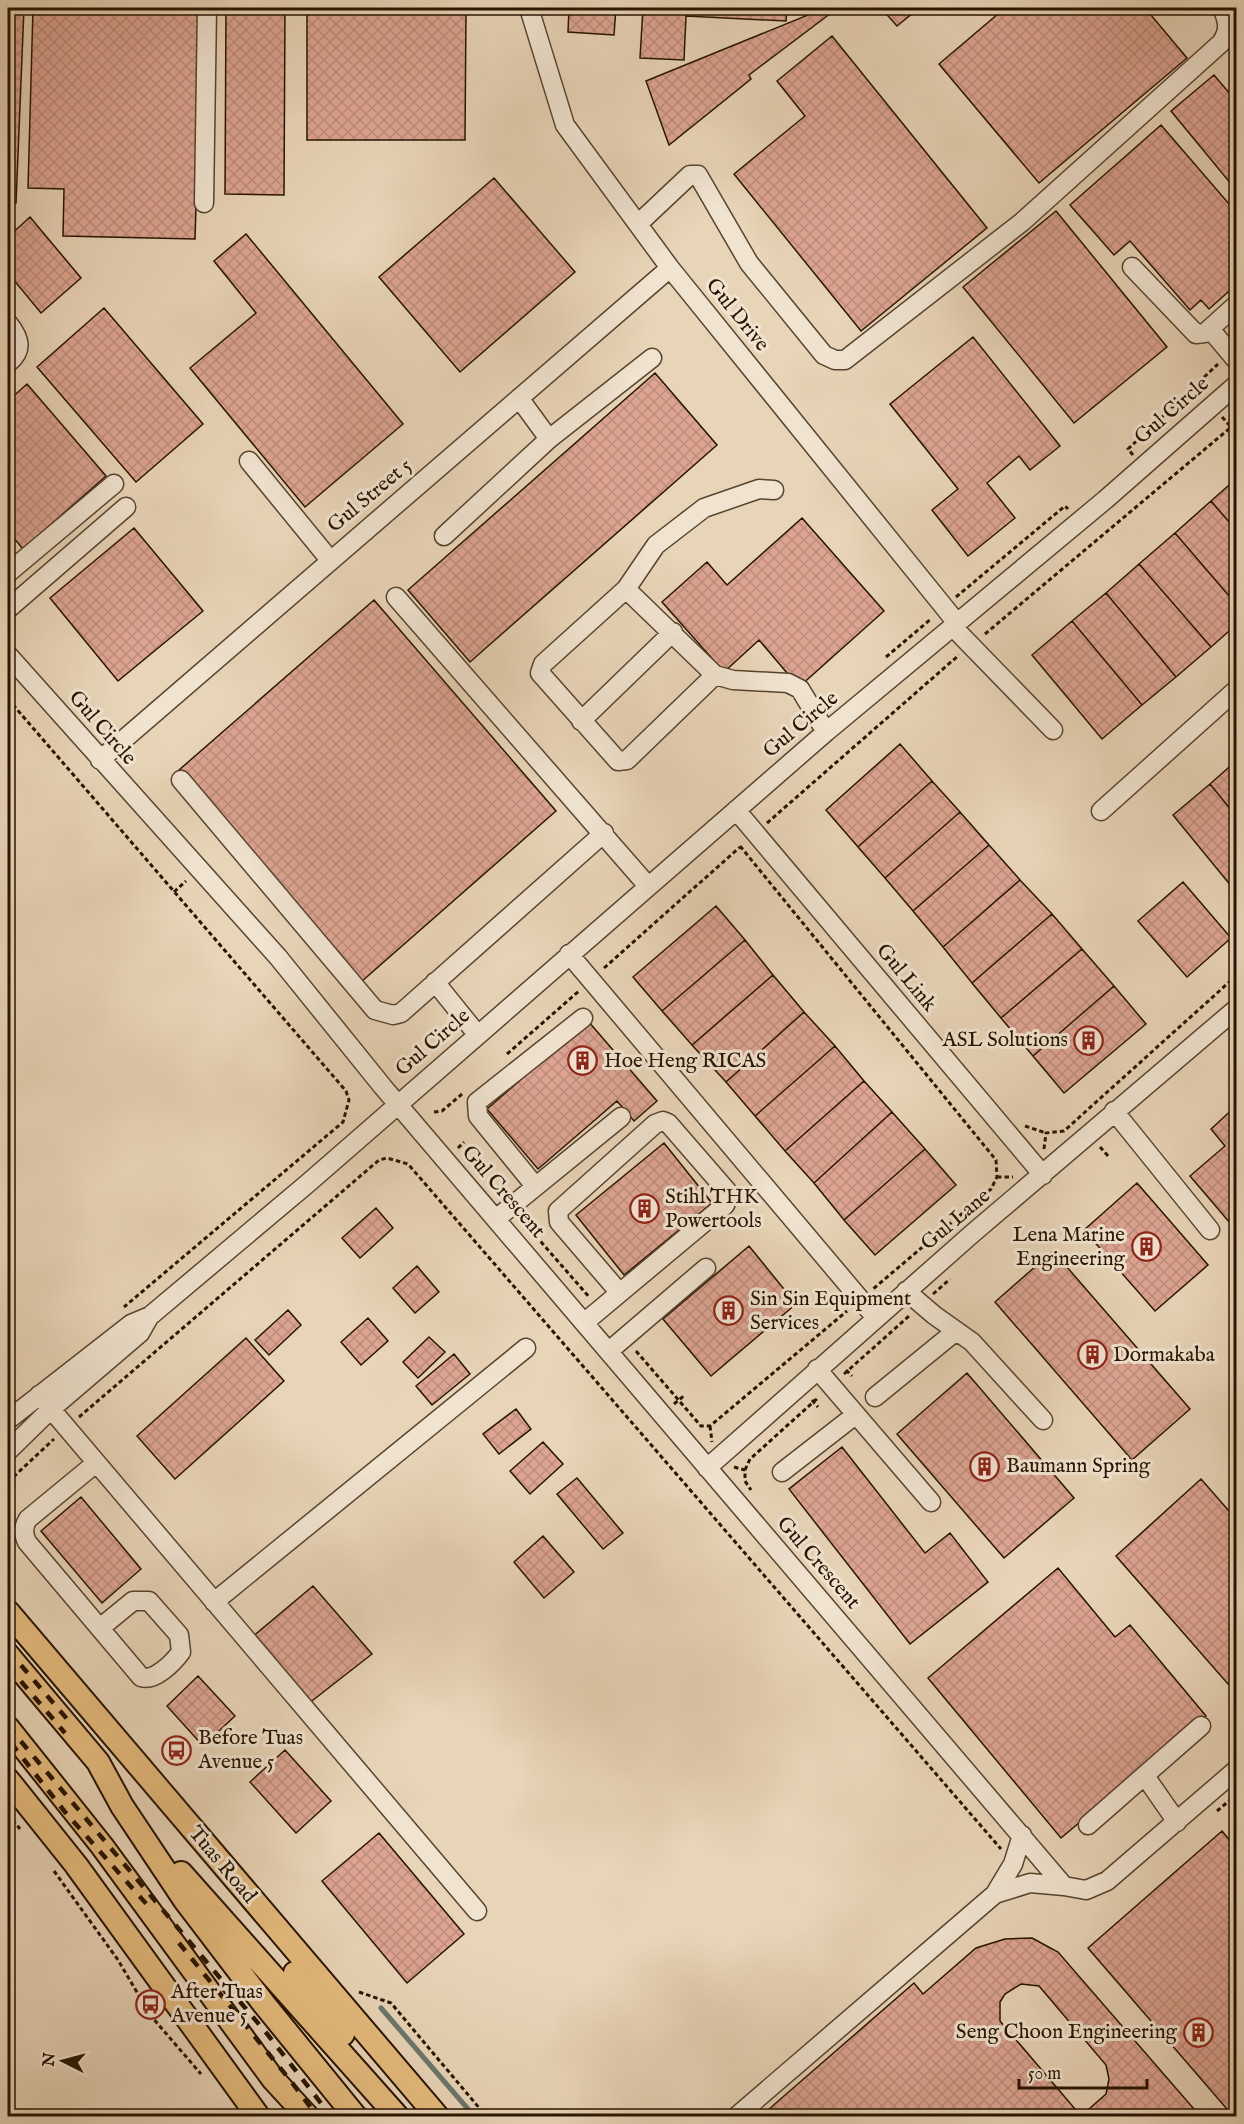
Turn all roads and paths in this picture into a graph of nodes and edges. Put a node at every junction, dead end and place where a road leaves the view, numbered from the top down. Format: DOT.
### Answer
graph roads {
  1 [pos="207,8"];
  2 [pos="529,8"];
  3 [pos="1222,8"];
  4 [pos="204,203"];
  5 [pos="638,224"];
  6 [pos="1132,267"];
  7 [pos="670,268"];
  8 [pos="1236,305"];
  9 [pos="8,323"];
  10 [pos="1210,328"];
  11 [pos="1233,356"];
  12 [pos="652,358"];
  13 [pos="8,363"];
  14 [pos="1236,385"];
  15 [pos="519,399"];
  16 [pos="1236,423"];
  17 [pos="549,439"];
  18 [pos="249,461"];
  19 [pos="1143,466"];
  20 [pos="114,484"];
  21 [pos="774,489"];
  22 [pos="126,507"];
  23 [pos="444,536"];
  24 [pos="330,560"];
  25 [pos="8,573"];
  26 [pos="626,590"];
  27 [pos="396,597"];
  28 [pos="8,609"];
  29 [pos="955,625"];
  30 [pos="674,632"];
  31 [pos="971,645"];
  32 [pos="8,655"];
  33 [pos="715,675"];
  34 [pos="1236,690"];
  35 [pos="8,699"];
  36 [pos="581,721"];
  37 [pos="1053,730"];
  38 [pos="826,732"];
  39 [pos="100,760"];
  40 [pos="180,780"];
  41 [pos="736,810"];
  42 [pos="1101,811"];
  43 [pos="604,833"];
  44 [pos="754,835"];
  45 [pos="648,886"];
  46 [pos="569,954"];
  47 [pos="1236,976"];
  48 [pos="591,980"];
  49 [pos="435,982"];
  50 [pos="1236,1009"];
  51 [pos="584,1018"];
  52 [pos="477,1034"];
  53 [pos="503,1057"];
  54 [pos="468,1088"];
  55 [pos="398,1103"];
  56 [pos="1114,1111"];
  57 [pos="434,1112"];
  58 [pos="621,1117"];
  59 [pos="1037,1168"];
  60 [pos="997,1177"];
  61 [pos="535,1186"];
  62 [pos="496,1218"];
  63 [pos="1210,1230"];
  64 [pos="706,1268"];
  65 [pos="906,1291"];
  66 [pos="619,1292"];
  67 [pos="116,1313"];
  68 [pos="150,1316"];
  69 [pos="876,1318"];
  70 [pos="585,1322"];
  71 [pos="956,1331"];
  72 [pos="526,1348"];
  73 [pos="609,1351"];
  74 [pos="817,1369"];
  75 [pos="39,1395"];
  76 [pos="875,1396"];
  77 [pos="50,1410"];
  78 [pos="854,1416"];
  79 [pos="8,1420"];
  80 [pos="1043,1420"];
  81 [pos="710,1426"];
  82 [pos="66,1428"];
  83 [pos="8,1451"];
  84 [pos="722,1454"];
  85 [pos="96,1463"];
  86 [pos="707,1468"];
  87 [pos="783,1472"];
  88 [pos="8,1482"];
  89 [pos="758,1499"];
  90 [pos="931,1502"];
  91 [pos="214,1602"];
  92 [pos="8,1612"];
  93 [pos="100,1628"];
  94 [pos="8,1655"];
  95 [pos="1202,1726"];
  96 [pos="8,1728"];
  97 [pos="1236,1747"];
  98 [pos="1233,1771"];
  99 [pos="1144,1776"];
  100 [pos="8,1780"];
  101 [pos="1236,1795"];
  102 [pos="122,1806"];
  103 [pos="8,1814"];
  104 [pos="1209,1818"];
  105 [pos="1177,1822"];
  106 [pos="1089,1825"];
  107 [pos="21,1830"];
  108 [pos="196,1835"];
  109 [pos="1022,1836"];
  110 [pos="48,1863"];
  111 [pos="1013,1864"];
  112 [pos="1064,1886"];
  113 [pos="995,1894"];
  114 [pos="477,1911"];
  115 [pos="359,1992"];
  116 [pos="203,2076"];
  117 [pos="273,2079"];
  118 [pos="258,2116"];
  119 [pos="294,2116"];
  120 [pos="307,2116"];
  121 [pos="355,2116"];
  122 [pos="397,2116"];
  123 [pos="437,2116"];
  124 [pos="486,2116"];
  125 [pos="737,2116"];
  1 -- 4 [label="street"];
  2 -- 5 [label="street, Gul Drive"];
  3 -- 5 [label="street"];
  5 -- 7 [label="street, Gul Drive"];
  6 -- 10 [label="street"];
  7 -- 15 [label="street, Gul Street 5"];
  7 -- 29 [label="street, Gul Drive"];
  8 -- 10 [label="street"];
  9 -- 13 [label="street"];
  10 -- 11 [label="street"];
  11 -- 19 [label="path"];
  12 -- 17 [label="street"];
  14 -- 19 [label="street, Gul Circle"];
  15 -- 17 [label="street"];
  15 -- 24 [label="street, Gul Street 5"];
  16 -- 31 [label="path"];
  17 -- 23 [label="street"];
  18 -- 24 [label="street"];
  19 -- 29 [label="street, Gul Circle"];
  20 -- 25 [label="street"];
  21 -- 26 [label="street"];
  22 -- 28 [label="street"];
  24 -- 39 [label="street, Gul Street 5"];
  26 -- 30 [label="street"];
  26 -- 36 [label="street"];
  27 -- 43 [label="street"];
  29 -- 31 [label="street, Gul Drive"];
  29 -- 38 [label="street, Gul Circle"];
  30 -- 33 [label="street"];
  30 -- 36 [label="street"];
  31 -- 37 [label="street, Gul Drive"];
  31 -- 44 [label="path"];
  32 -- 39 [label="street, Gul Circle"];
  33 -- 36 [label="street"];
  33 -- 38 [label="street"];
  34 -- 42 [label="street"];
  35 -- 67 [label="path"];
  38 -- 41 [label="street, Gul Circle"];
  39 -- 55 [label="street, Gul Circle"];
  40 -- 49 [label="street"];
  41 -- 44 [label="street, Gul Link"];
  41 -- 45 [label="street, Gul Circle"];
  43 -- 45 [label="street"];
  43 -- 49 [label="street"];
  44 -- 48 [label="path"];
  44 -- 59 [label="street, Gul Link"];
  45 -- 46 [label="street, Gul Circle"];
  46 -- 48 [label="street"];
  46 -- 52 [label="street, Gul Circle"];
  47 -- 59 [label="path"];
  48 -- 53 [label="path"];
  48 -- 69 [label="street"];
  49 -- 52 [label="street"];
  50 -- 56 [label="street, Gul Lane"];
  51 -- 61 [label="street"];
  52 -- 55 [label="street, Gul Circle"];
  54 -- 57 [label="path"];
  55 -- 62 [label="street, Gul Crescent"];
  55 -- 68 [label="street, Gul Circle"];
  56 -- 59 [label="street, Gul Lane"];
  56 -- 63 [label="street"];
  58 -- 61 [label="street"];
  59 -- 60 [label="path"];
  59 -- 65 [label="street, Gul Lane"];
  61 -- 62 [label="street"];
  62 -- 70 [label="street, Gul Crescent"];
  64 -- 73 [label="street"];
  65 -- 69 [label="street, Gul Lane"];
  65 -- 71 [label="street"];
  66 -- 66 [label="street"];
  66 -- 70 [label="street"];
  68 -- 75 [label="street, Gul Circle"];
  68 -- 77 [label="street, Gul Circle"];
  69 -- 74 [label="street, Gul Lane"];
  70 -- 73 [label="street, Gul Crescent"];
  71 -- 76 [label="street"];
  71 -- 80 [label="street"];
  72 -- 91 [label="street"];
  73 -- 86 [label="street, Gul Crescent"];
  74 -- 78 [label="street"];
  74 -- 84 [label="street, Gul Lane"];
  75 -- 77 [label="street"];
  75 -- 79 [label="street, Gul Circle"];
  77 -- 82 [label="street"];
  77 -- 83 [label="street, Gul Circle"];
  78 -- 87 [label="street"];
  78 -- 90 [label="street"];
  81 -- 84 [label="path"];
  82 -- 85 [label="street"];
  82 -- 88 [label="path"];
  82 -- 111 [label="path"];
  84 -- 86 [label="street, Gul Lane"];
  84 -- 89 [label="path"];
  85 -- 91 [label="street"];
  85 -- 93 [label="street"];
  86 -- 109 [label="street, Gul Crescent"];
  91 -- 114 [label="street"];
  92 -- 108 [label="main road, Tuas Road"];
  93 -- 93 [label="street"];
  94 -- 102 [label="main road, Tuas Road"];
  95 -- 99 [label="street"];
  96 -- 117 [label="main road"];
  97 -- 98 [label="path"];
  98 -- 105 [label="street"];
  99 -- 105 [label="street"];
  99 -- 106 [label="street"];
  100 -- 118 [label="main road"];
  101 -- 104 [label="path"];
  102 -- 121 [label="main road, Tuas Road"];
  102 -- 122 [label="main road, Tuas Road"];
  103 -- 107 [label="path"];
  105 -- 112 [label="street"];
  108 -- 122 [label="main road"];
  108 -- 123 [label="main road, Tuas Road"];
  109 -- 111 [label="street"];
  109 -- 112 [label="street, Gul Crescent"];
  110 -- 116 [label="path"];
  111 -- 113 [label="street"];
  112 -- 113 [label="street"];
  113 -- 125 [label="street"];
  115 -- 124 [label="path"];
  117 -- 119 [label="street"];
  117 -- 120 [label="main road"];
}
